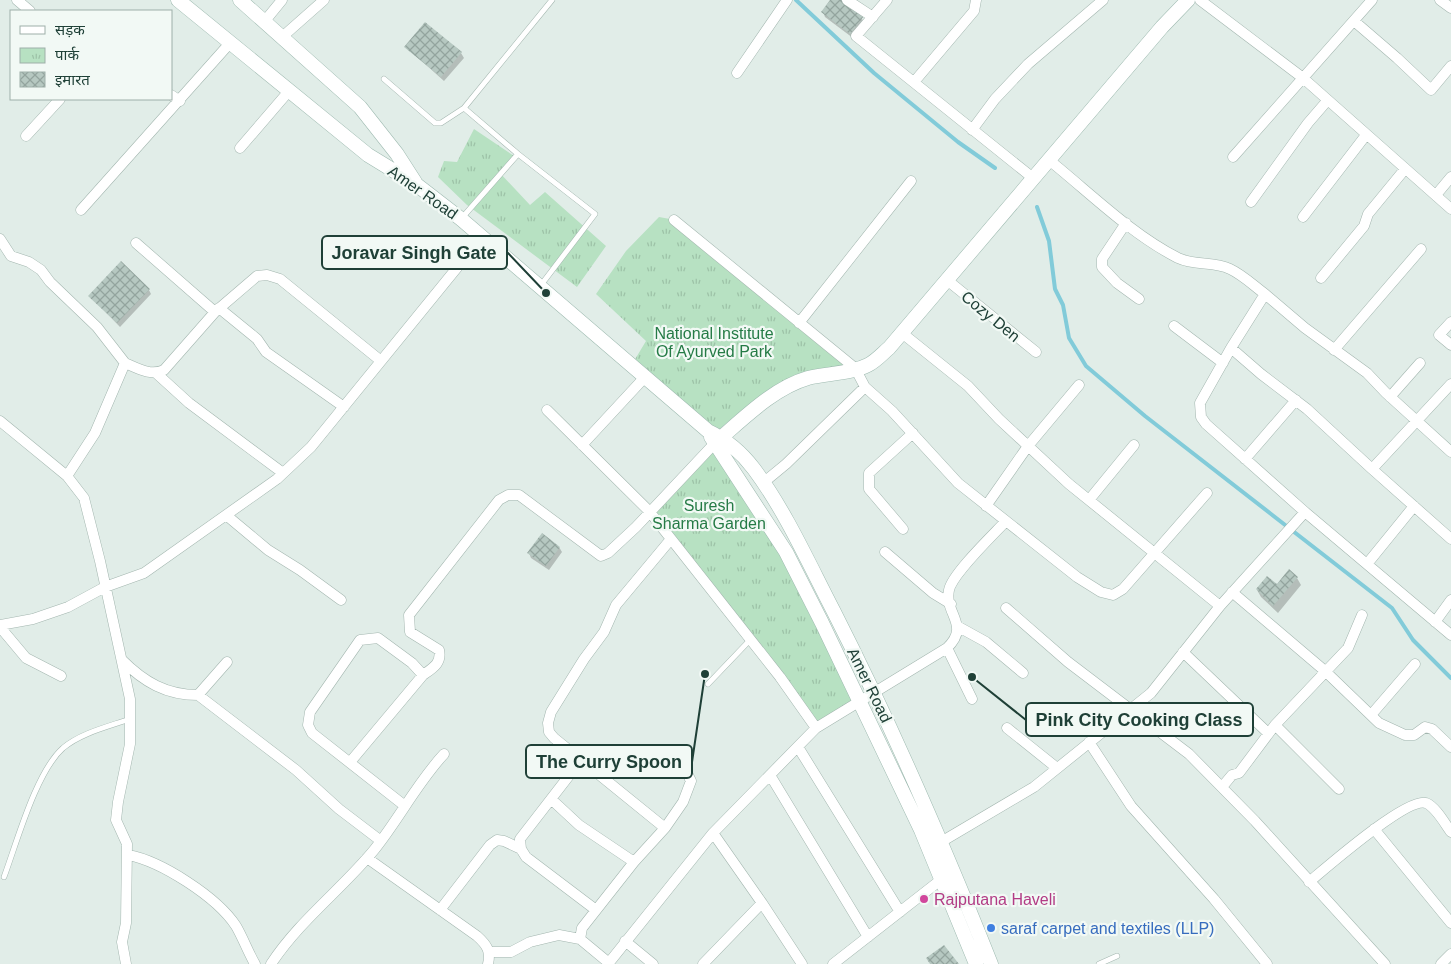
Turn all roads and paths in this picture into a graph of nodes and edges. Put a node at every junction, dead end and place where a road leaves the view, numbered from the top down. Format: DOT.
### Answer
graph roads {
  1 [pos="17,0"];
  2 [pos="178,0"];
  3 [pos="240,0"];
  4 [pos="282,0"];
  5 [pos="324,0"];
  6 [pos="552,0"];
  7 [pos="787,0"];
  8 [pos="846,0"];
  9 [pos="887,0"];
  10 [pos="976,0"];
  11 [pos="1103,0"];
  12 [pos="1188,0"];
  13 [pos="1200,0"];
  14 [pos="1372,0"];
  15 [pos="1440,0"];
  16 [pos="1451,8"];
  17 [pos="29,10"];
  18 [pos="873,17"];
  19 [pos="1354,21"];
  20 [pos="264,22"];
  21 [pos="281,38"];
  22 [pos="230,43"];
  23 [pos="1451,66"];
  24 [pos="737,73"];
  25 [pos="1303,78"];
  26 [pos="384,79"];
  27 [pos="914,82"];
  28 [pos="289,91"];
  29 [pos="175,98"];
  30 [pos="59,100"];
  31 [pos="1328,100"];
  32 [pos="464,108"];
  33 [pos="972,130"];
  34 [pos="1366,135"];
  35 [pos="26,136"];
  36 [pos="240,148"];
  37 [pos="518,154"];
  38 [pos="1233,157"];
  39 [pos="1049,160"];
  40 [pos="1405,169"];
  41 [pos="1451,177"];
  42 [pos="911,181"];
  43 [pos="1031,182"];
  44 [pos="417,185"];
  45 [pos="1436,195"];
  46 [pos="1252,202"];
  47 [pos="1451,209"];
  48 [pos="82,210"];
  49 [pos="1303,217"];
  50 [pos="461,219"];
  51 [pos="674,220"];
  52 [pos="1126,223"];
  53 [pos="482,237"];
  54 [pos="0,239"];
  55 [pos="136,243"];
  56 [pos="1421,249"];
  57 [pos="4,254"];
  58 [pos="1320,278"];
  59 [pos="947,280"];
  60 [pos="539,287"];
  61 [pos="1265,294"];
  62 [pos="1139,299"];
  63 [pos="217,310"];
  64 [pos="1451,322"];
  65 [pos="799,323"];
  66 [pos="1174,326"];
  67 [pos="902,333"];
  68 [pos="1451,345"];
  69 [pos="1231,348"];
  70 [pos="1334,350"];
  71 [pos="1036,352"];
  72 [pos="381,361"];
  73 [pos="1223,362"];
  74 [pos="125,363"];
  75 [pos="1420,363"];
  76 [pos="855,368"];
  77 [pos="156,373"];
  78 [pos="645,377"];
  79 [pos="1451,384"];
  80 [pos="1078,386"];
  81 [pos="865,387"];
  82 [pos="1390,397"];
  83 [pos="1296,400"];
  84 [pos="344,407"];
  85 [pos="547,410"];
  86 [pos="1416,419"];
  87 [pos="0,421"];
  88 [pos="913,433"];
  89 [pos="715,438"];
  90 [pos="582,445"];
  91 [pos="1134,445"];
  92 [pos="1028,446"];
  93 [pos="1451,452"];
  94 [pos="1246,459"];
  95 [pos="1372,469"];
  96 [pos="283,473"];
  97 [pos="66,476"];
  98 [pos="763,483"];
  99 [pos="1207,493"];
  100 [pos="1089,500"];
  101 [pos="986,506"];
  102 [pos="1414,506"];
  103 [pos="649,511"];
  104 [pos="1305,512"];
  105 [pos="226,515"];
  106 [pos="1006,521"];
  107 [pos="903,529"];
  108 [pos="671,539"];
  109 [pos="1451,539"];
  110 [pos="885,552"];
  111 [pos="1154,552"];
  112 [pos="1367,564"];
  113 [pos="105,587"];
  114 [pos="1232,592"];
  115 [pos="341,600"];
  116 [pos="1451,600"];
  117 [pos="951,604"];
  118 [pos="1220,606"];
  119 [pos="1006,608"];
  120 [pos="1362,615"];
  121 [pos="1435,622"];
  122 [pos="0,626"];
  123 [pos="958,626"];
  124 [pos="1451,636"];
  125 [pos="750,639"];
  126 [pos="947,648"];
  127 [pos="1183,652"];
  128 [pos="121,659"];
  129 [pos="227,662"];
  130 [pos="1415,664"];
  131 [pos="1325,671"];
  132 [pos="1023,673"];
  133 [pos="423,675"];
  134 [pos="61,676"];
  135 [pos="708,684"];
  136 [pos="874,692"];
  137 [pos="198,695"];
  138 [pos="972,699"];
  139 [pos="860,701"];
  140 [pos="1130,709"];
  141 [pos="1371,715"];
  142 [pos="130,719"];
  143 [pos="816,728"];
  144 [pos="1007,728"];
  145 [pos="1272,729"];
  146 [pos="1089,742"];
  147 [pos="798,747"];
  148 [pos="1451,747"];
  149 [pos="662,752"];
  150 [pos="444,754"];
  151 [pos="582,759"];
  152 [pos="351,761"];
  153 [pos="1057,768"];
  154 [pos="770,775"];
  155 [pos="1222,787"];
  156 [pos="1339,789"];
  157 [pos="551,799"];
  158 [pos="406,806"];
  159 [pos="665,828"];
  160 [pos="1374,829"];
  161 [pos="1451,832"];
  162 [pos="713,833"];
  163 [pos="381,841"];
  164 [pos="941,842"];
  165 [pos="521,849"];
  166 [pos="128,855"];
  167 [pos="367,858"];
  168 [pos="634,862"];
  169 [pos="948,874"];
  170 [pos="4,877"];
  171 [pos="1309,882"];
  172 [pos="762,903"];
  173 [pos="440,910"];
  174 [pos="596,910"];
  175 [pos="900,912"];
  176 [pos="1451,924"];
  177 [pos="868,937"];
  178 [pos="580,939"];
  179 [pos="625,941"];
  180 [pos="490,952"];
  181 [pos="1451,954"];
  182 [pos="1118,956"];
  183 [pos="608,963"];
  184 [pos="126,964"];
  185 [pos="256,964"];
  186 [pos="271,964"];
  187 [pos="488,964"];
  188 [pos="653,964"];
  189 [pos="703,964"];
  190 [pos="802,964"];
  191 [pos="833,964"];
  192 [pos="976,964"];
  193 [pos="991,964"];
  194 [pos="1099,964"];
  195 [pos="1267,964"];
  196 [pos="1385,964"];
  197 [pos="1441,964"];
  1 -- 17 [label="street"];
  2 -- 22 [label="main road, Amer Road"];
  3 -- 20 [label="main road"];
  4 -- 20 [label="street"];
  5 -- 21 [label="street"];
  6 -- 32 [label="lane"];
  7 -- 24 [label="street"];
  8 -- 18 [label="street"];
  9 -- 18 [label="street"];
  10 -- 27 [label="street"];
  11 -- 33 [label="street"];
  12 -- 39 [label="main road"];
  13 -- 25 [label="street"];
  14 -- 19 [label="street"];
  15 -- 16 [label="street"];
  18 -- 27 [label="street"];
  19 -- 23 [label="street"];
  19 -- 25 [label="street"];
  20 -- 21 [label="main road"];
  21 -- 44 [label="main road"];
  22 -- 28 [label="main road, Amer Road"];
  22 -- 29 [label="street"];
  25 -- 31 [label="street"];
  25 -- 38 [label="street"];
  26 -- 32 [label="lane"];
  27 -- 33 [label="street"];
  28 -- 36 [label="street"];
  28 -- 44 [label="main road, Amer Road"];
  29 -- 48 [label="street"];
  30 -- 35 [label="street"];
  31 -- 34 [label="street"];
  31 -- 46 [label="street"];
  32 -- 37 [label="lane"];
  33 -- 43 [label="street"];
  34 -- 40 [label="street"];
  34 -- 49 [label="street"];
  37 -- 50 [label="lane"];
  37 -- 60 [label="lane"];
  39 -- 43 [label="main road"];
  39 -- 52 [label="street"];
  40 -- 45 [label="street"];
  40 -- 58 [label="street"];
  41 -- 45 [label="street"];
  42 -- 65 [label="street"];
  43 -- 59 [label="main road"];
  44 -- 50 [label="main road, Amer Road"];
  45 -- 47 [label="street"];
  50 -- 53 [label="main road, Amer Road"];
  51 -- 65 [label="street"];
  52 -- 61 [label="street"];
  52 -- 62 [label="street"];
  53 -- 60 [label="main road, Amer Road"];
  53 -- 72 [label="street"];
  54 -- 57 [label="street"];
  55 -- 63 [label="street"];
  56 -- 70 [label="street"];
  57 -- 74 [label="street"];
  59 -- 67 [label="main road"];
  59 -- 71 [label="street, Cozy Den"];
  60 -- 78 [label="main road, Amer Road"];
  61 -- 69 [label="street"];
  61 -- 70 [label="street"];
  63 -- 72 [label="street"];
  63 -- 77 [label="street"];
  63 -- 84 [label="street"];
  64 -- 68 [label="street"];
  65 -- 76 [label="street"];
  66 -- 73 [label="street"];
  67 -- 76 [label="main road"];
  67 -- 92 [label="street"];
  69 -- 73 [label="street"];
  69 -- 83 [label="street"];
  70 -- 82 [label="street"];
  72 -- 84 [label="street"];
  73 -- 94 [label="street"];
  74 -- 77 [label="street"];
  74 -- 97 [label="street"];
  75 -- 82 [label="street"];
  76 -- 81 [label="street"];
  76 -- 89 [label="main road"];
  77 -- 96 [label="street"];
  78 -- 89 [label="main road, Amer Road"];
  78 -- 90 [label="street"];
  79 -- 86 [label="street"];
  80 -- 92 [label="street"];
  81 -- 88 [label="street"];
  81 -- 98 [label="street"];
  82 -- 86 [label="street"];
  83 -- 94 [label="street"];
  83 -- 95 [label="street"];
  84 -- 96 [label="street"];
  85 -- 90 [label="street"];
  86 -- 93 [label="street"];
  86 -- 95 [label="street"];
  87 -- 97 [label="street"];
  88 -- 101 [label="street"];
  88 -- 107 [label="street"];
  89 -- 98 [label="main road, Amer Road"];
  89 -- 103 [label="street"];
  89 -- 139 [label="main road, Amer Road"];
  90 -- 103 [label="street"];
  91 -- 100 [label="street"];
  92 -- 100 [label="street"];
  92 -- 101 [label="street"];
  94 -- 104 [label="street"];
  95 -- 102 [label="street"];
  96 -- 105 [label="street"];
  97 -- 113 [label="street"];
  98 -- 136 [label="main road, Amer Road"];
  99 -- 111 [label="street"];
  100 -- 111 [label="street"];
  101 -- 106 [label="street"];
  102 -- 109 [label="street"];
  102 -- 112 [label="street"];
  103 -- 108 [label="street"];
  103 -- 133 [label="street"];
  104 -- 112 [label="street"];
  104 -- 114 [label="street"];
  105 -- 113 [label="street"];
  105 -- 115 [label="street"];
  106 -- 111 [label="street"];
  106 -- 117 [label="street"];
  108 -- 125 [label="street"];
  108 -- 151 [label="street"];
  110 -- 117 [label="street"];
  111 -- 118 [label="street"];
  112 -- 121 [label="street"];
  113 -- 122 [label="street"];
  113 -- 128 [label="street"];
  114 -- 118 [label="street"];
  114 -- 131 [label="street"];
  116 -- 121 [label="street"];
  117 -- 123 [label="street"];
  118 -- 127 [label="street"];
  119 -- 140 [label="street"];
  120 -- 131 [label="street"];
  121 -- 124 [label="street"];
  122 -- 134 [label="street"];
  123 -- 126 [label="street"];
  123 -- 132 [label="street"];
  125 -- 135 [label="lane"];
  125 -- 143 [label="street"];
  126 -- 136 [label="street"];
  126 -- 138 [label="street"];
  127 -- 140 [label="street"];
  127 -- 145 [label="street"];
  128 -- 137 [label="street"];
  128 -- 142 [label="street"];
  129 -- 137 [label="street"];
  130 -- 141 [label="street"];
  131 -- 141 [label="street"];
  131 -- 145 [label="street"];
  133 -- 152 [label="street"];
  133 -- 152 [label="street"];
  136 -- 139 [label="street"];
  136 -- 164 [label="main road, Amer Road"];
  137 -- 163 [label="street"];
  139 -- 143 [label="street"];
  139 -- 169 [label="main road, Amer Road"];
  140 -- 146 [label="street"];
  140 -- 155 [label="street"];
  141 -- 148 [label="street"];
  142 -- 166 [label="street"];
  142 -- 170 [label="lane"];
  143 -- 147 [label="street"];
  144 -- 153 [label="street"];
  145 -- 155 [label="street"];
  145 -- 156 [label="street"];
  146 -- 153 [label="street"];
  146 -- 195 [label="street"];
  147 -- 154 [label="street"];
  147 -- 175 [label="street"];
  149 -- 159 [label="street"];
  150 -- 158 [label="street"];
  151 -- 157 [label="street"];
  151 -- 159 [label="street"];
  152 -- 158 [label="street"];
  153 -- 164 [label="street"];
  154 -- 162 [label="street"];
  154 -- 177 [label="street"];
  155 -- 171 [label="street"];
  157 -- 165 [label="street"];
  157 -- 168 [label="street"];
  158 -- 163 [label="street"];
  159 -- 168 [label="street"];
  160 -- 161 [label="street"];
  160 -- 171 [label="street"];
  160 -- 176 [label="street"];
  162 -- 172 [label="street"];
  162 -- 179 [label="street"];
  163 -- 167 [label="street"];
  164 -- 169 [label="main road, Amer Road"];
  165 -- 173 [label="street"];
  165 -- 174 [label="street"];
  166 -- 184 [label="street"];
  166 -- 185 [label="street"];
  167 -- 173 [label="street"];
  167 -- 186 [label="street"];
  168 -- 174 [label="street"];
  169 -- 175 [label="street"];
  169 -- 192 [label="main road, Amer Road"];
  169 -- 193 [label="main road, Amer Road"];
  171 -- 196 [label="street"];
  172 -- 189 [label="street"];
  172 -- 190 [label="street"];
  173 -- 180 [label="street"];
  174 -- 178 [label="street"];
  175 -- 177 [label="street"];
  177 -- 191 [label="street"];
  178 -- 180 [label="street"];
  178 -- 183 [label="street"];
  179 -- 183 [label="street"];
  179 -- 188 [label="street"];
  180 -- 187 [label="street"];
  181 -- 197 [label="street"];
  182 -- 194 [label="lane"];
}
